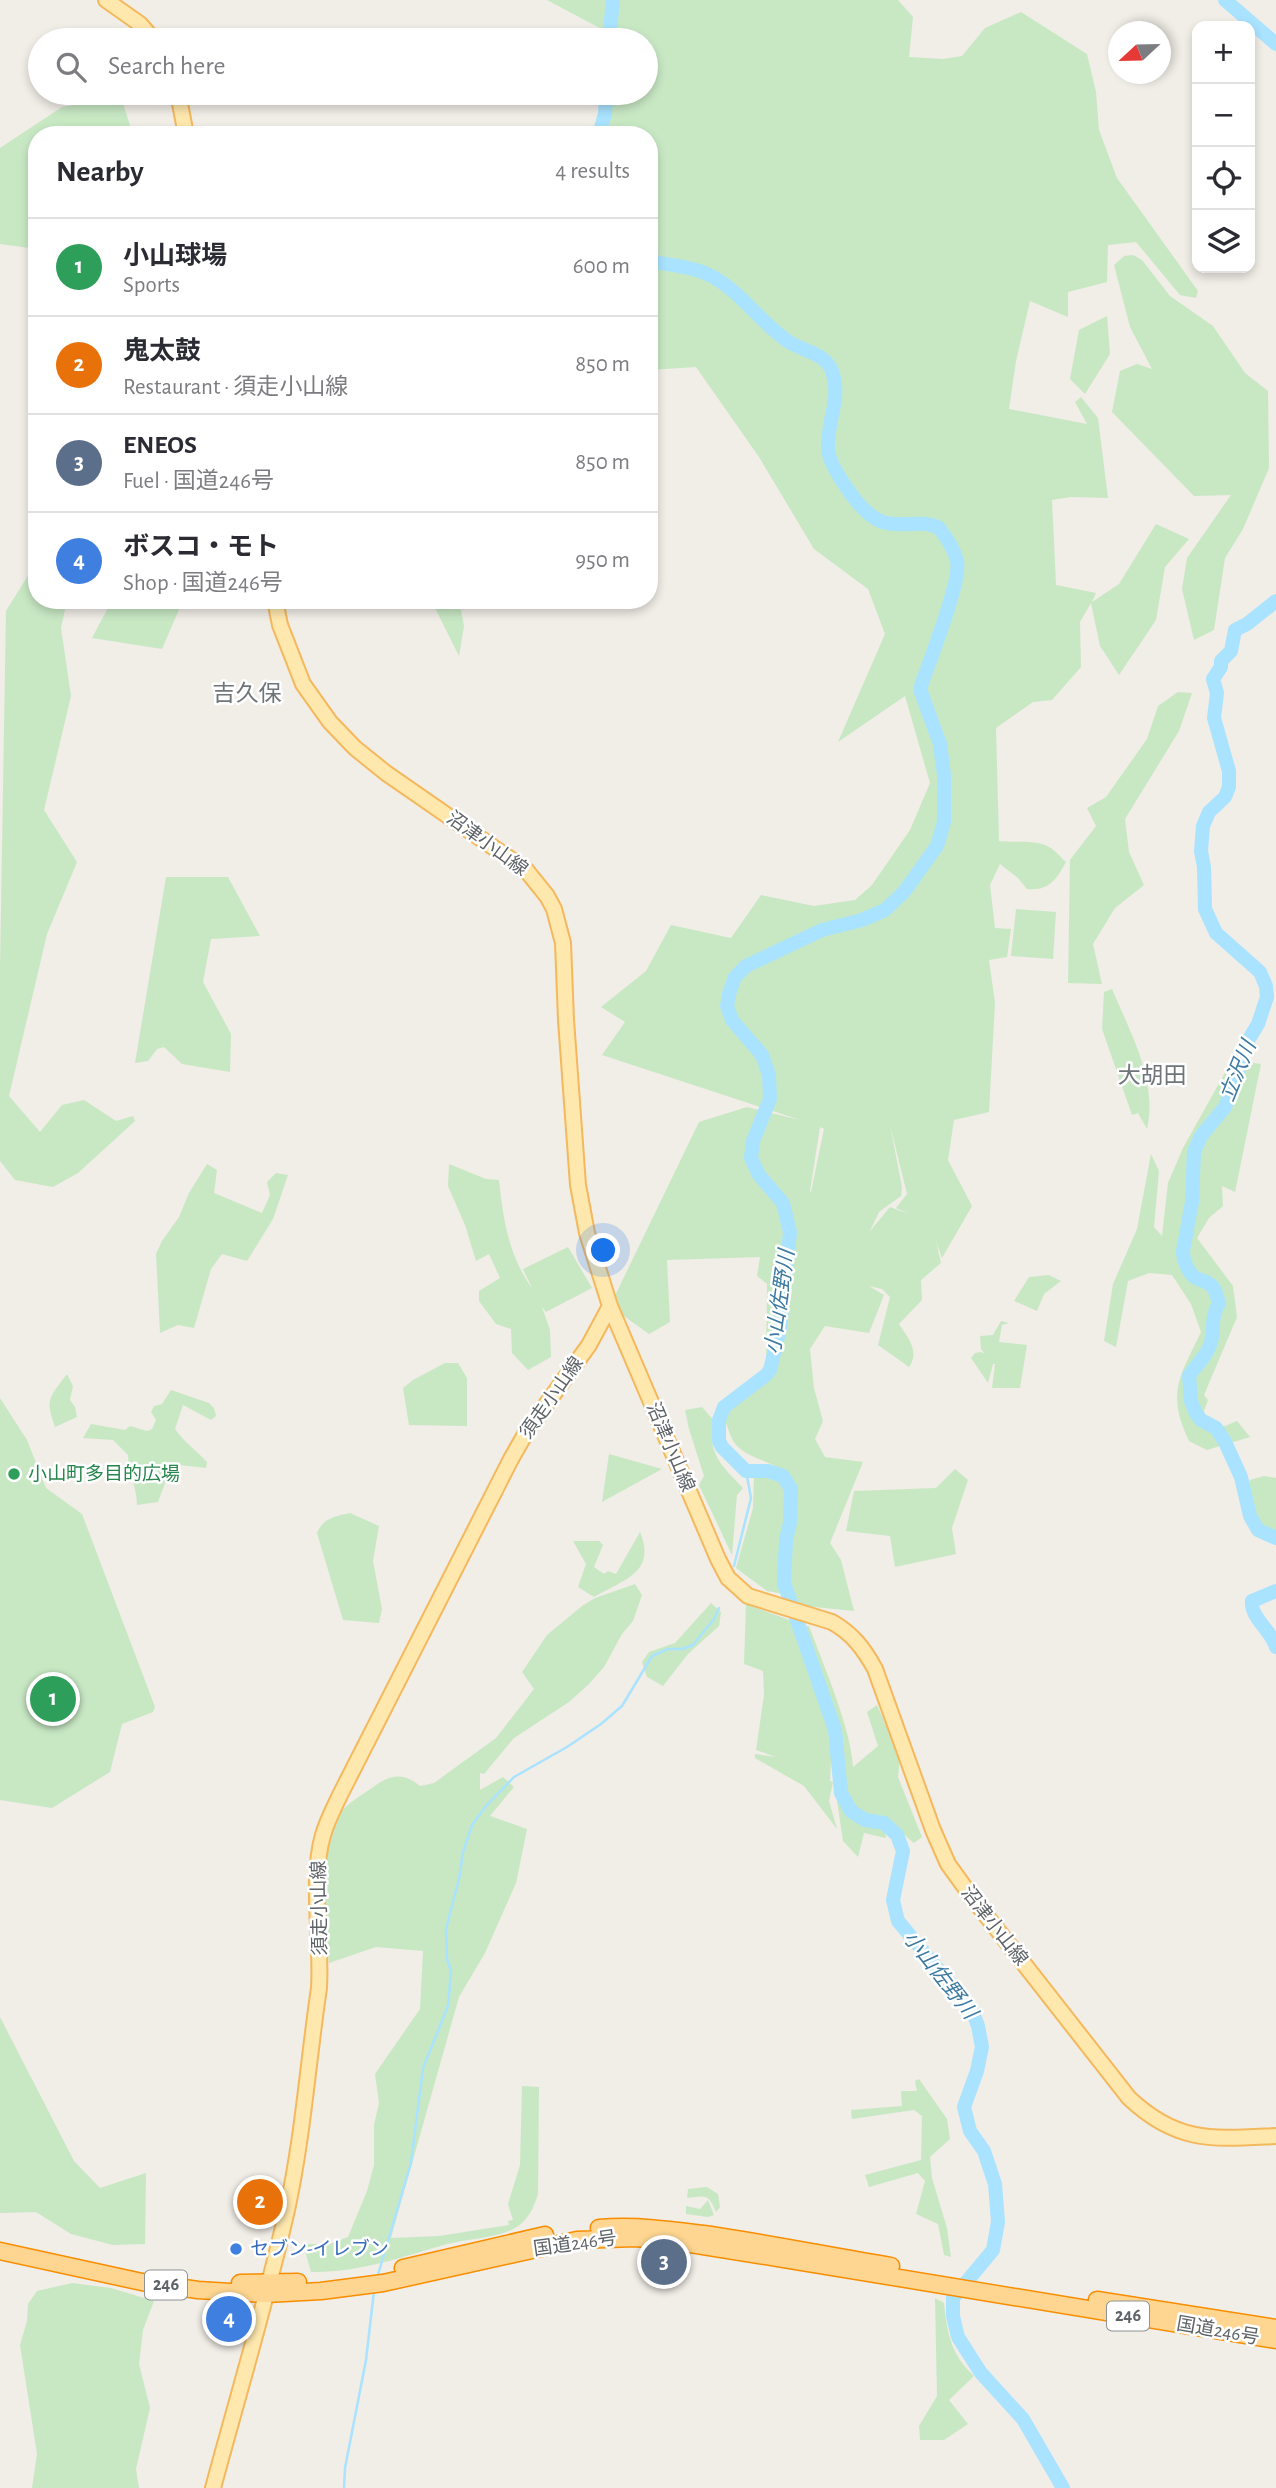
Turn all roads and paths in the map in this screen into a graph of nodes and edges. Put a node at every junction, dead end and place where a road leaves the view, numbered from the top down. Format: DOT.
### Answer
graph roads {
  1 [pos="106,0"];
  2 [pos="144,28"];
  3 [pos="180,105"];
  4 [pos="184,126"];
  5 [pos="277,609"];
  6 [pos="610,1306"];
  7 [pos="1276,2136"];
  8 [pos="0,2242"];
  9 [pos="0,2251"];
  10 [pos="983,2287"];
  11 [pos="268,2289"];
  12 [pos="1276,2328"];
  13 [pos="1276,2340"];
  14 [pos="213,2488"];
  1 -- 2 [label="main road"];
  3 -- 4 [label="main road"];
  5 -- 6 [label="main road, 沼津小山線"];
  6 -- 7 [label="main road, 沼津小山線"];
  6 -- 11 [label="main road, 須走小山線"];
  8 -- 11 [label="highway, 国道246号 / 246"];
  9 -- 11 [label="highway, 国道246号 / 246"];
  10 -- 11 [label="highway, 国道246号 / 246"];
  10 -- 12 [label="highway, 国道246号 / 246"];
  10 -- 13 [label="highway, 国道246号 / 246"];
  11 -- 14 [label="main road, 須走小山線"];
}
